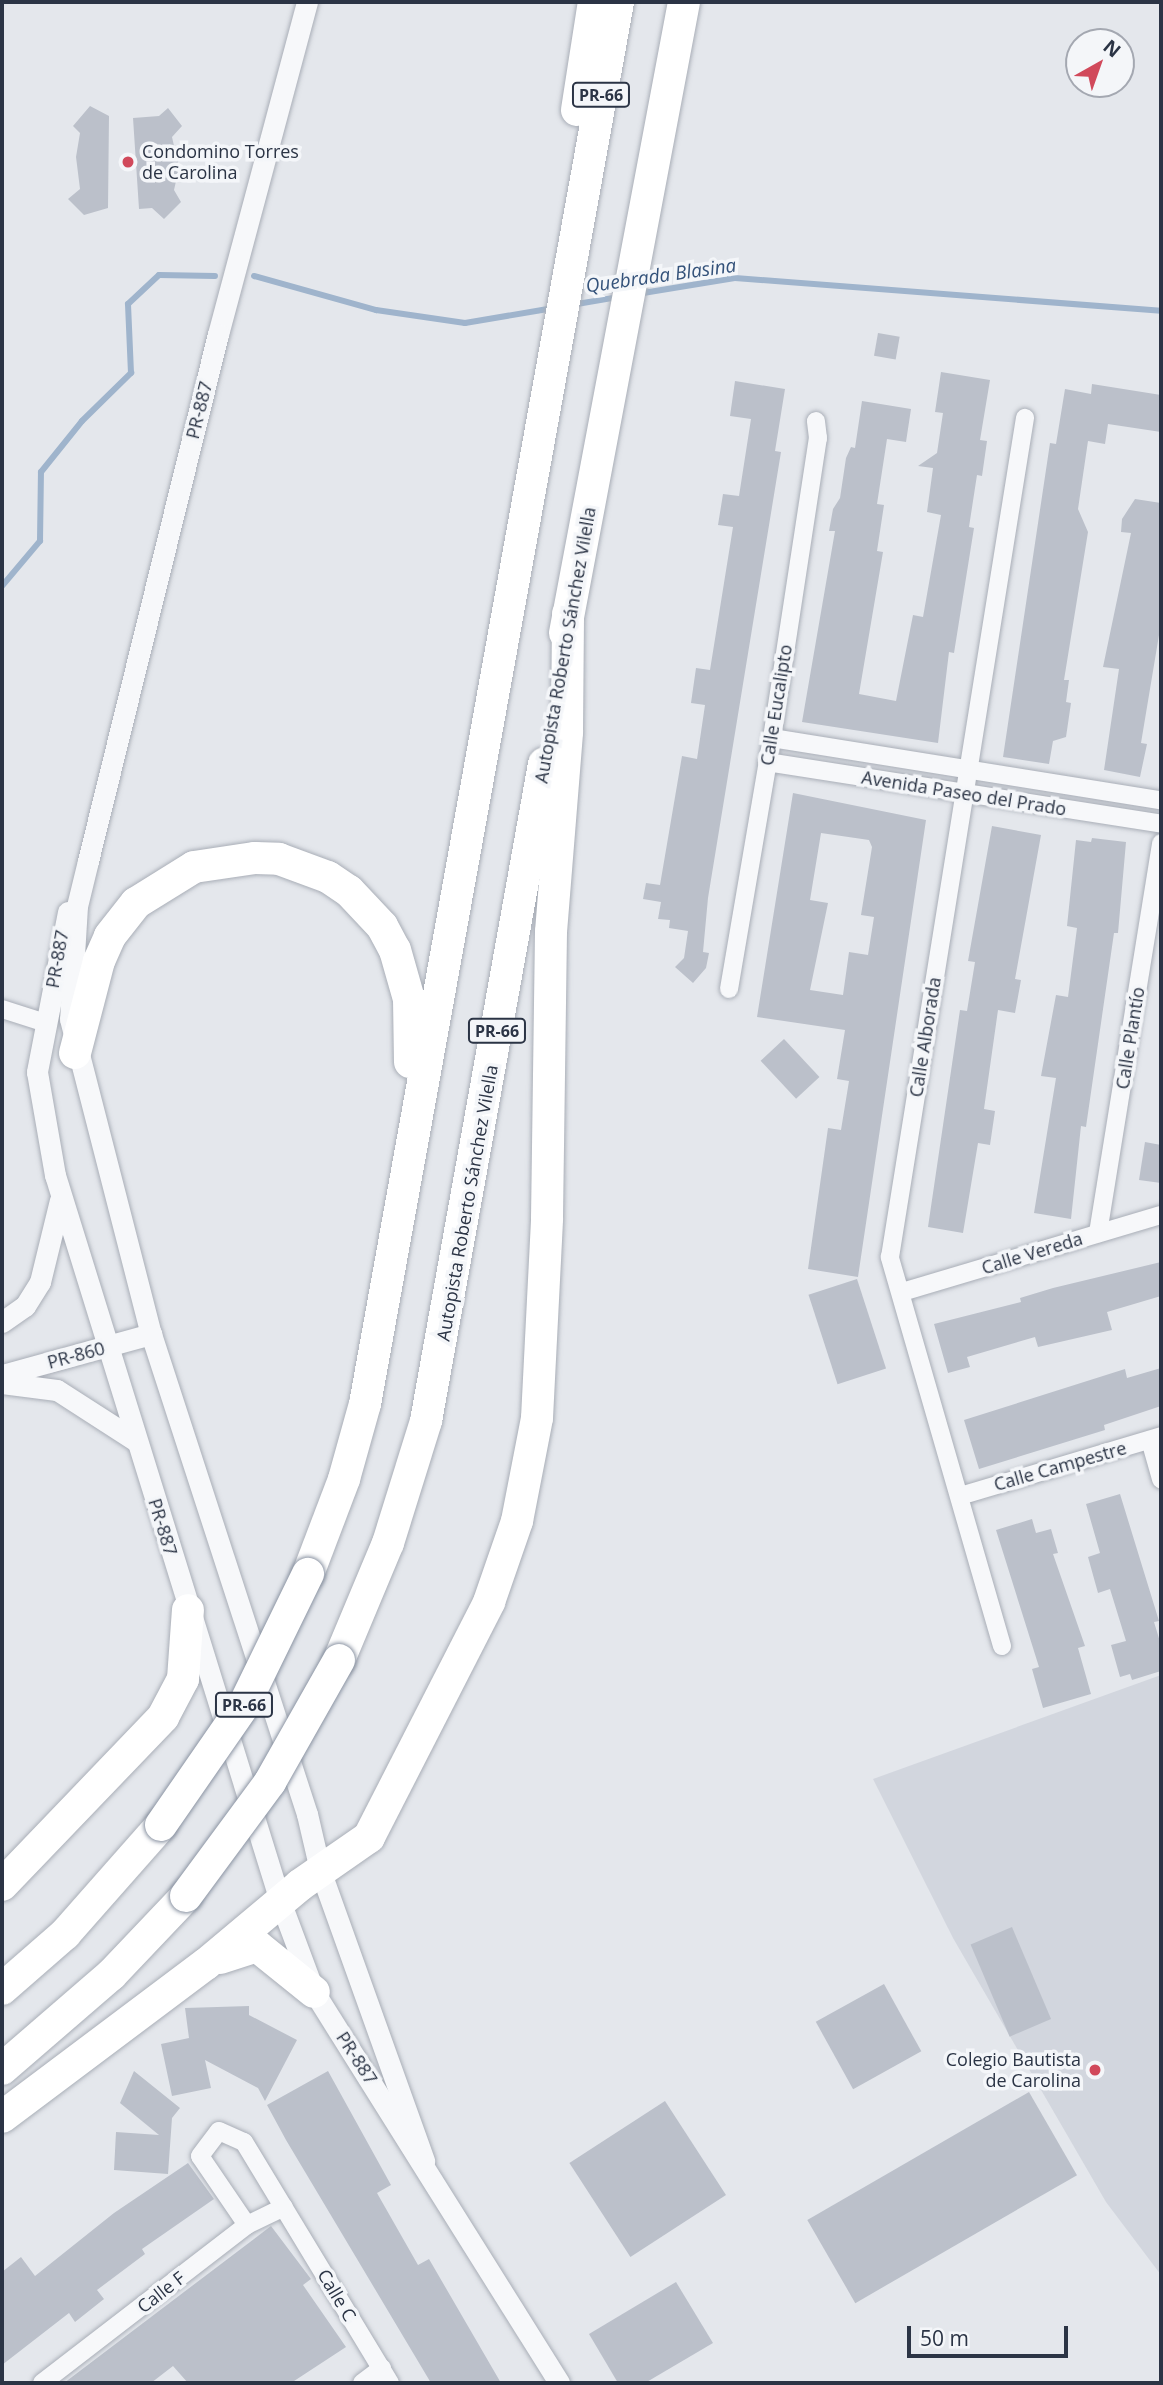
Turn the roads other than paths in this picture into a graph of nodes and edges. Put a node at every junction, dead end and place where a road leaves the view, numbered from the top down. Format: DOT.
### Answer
graph roads {
  1 [pos="307,2"];
  2 [pos="594,2"];
  3 [pos="618,2"];
  4 [pos="684,2"];
  5 [pos="584,188"];
  6 [pos="1025,418"];
  7 [pos="816,421"];
  8 [pos="568,614"];
  9 [pos="772,738"];
  10 [pos="767,762"];
  11 [pos="968,769"];
  12 [pos="964,793"];
  13 [pos="1161,800"];
  14 [pos="1161,824"];
  15 [pos="1161,843"];
  16 [pos="88,861"];
  17 [pos="729,989"];
  18 [pos="2,1009"];
  19 [pos="46,1023"];
  20 [pos="75,1053"];
  21 [pos="414,1120"];
  22 [pos="61,1195"];
  23 [pos="1161,1215"];
  24 [pos="1098,1233"];
  25 [pos="902,1292"];
  26 [pos="2,1322"];
  27 [pos="151,1334"];
  28 [pos="107,1346"];
  29 [pos="2,1375"];
  30 [pos="2,1383"];
  31 [pos="1156,1438"];
  32 [pos="136,1441"];
  33 [pos="1161,1479"];
  34 [pos="960,1496"];
  35 [pos="188,1610"];
  36 [pos="1002,1646"];
  37 [pos="320,1870"];
  38 [pos="2,1885"];
  39 [pos="280,1901"];
  40 [pos="206,1964"];
  41 [pos="2,1989"];
  42 [pos="314,1992"];
  43 [pos="2,2069"];
  44 [pos="2,2117"];
  45 [pos="424,2161"];
  46 [pos="284,2207"];
  47 [pos="247,2225"];
  48 [pos="386,2376"];
  49 [pos="42,2383"];
  50 [pos="362,2383"];
  51 [pos="559,2383"];
  1 -- 16 [label="street, PR-887"];
  2 -- 5 [label="highway"];
  3 -- 5 [label="highway, PR-66"];
  4 -- 8 [label="highway, Autopista Roberto Sánchez Vilella / PR-66"];
  5 -- 21 [label="highway, PR-66"];
  6 -- 11 [label="street, Calle Alborada"];
  7 -- 9 [label="street, Calle Eucalipto"];
  8 -- 37 [label="highway"];
  8 -- 43 [label="highway, Autopista Roberto Sánchez Vilella / PR-66, bridge"];
  9 -- 10 [label="street, Calle Eucalipto"];
  9 -- 11 [label="street, Avenida Paseo del Prado"];
  10 -- 12 [label="street, Avenida Paseo del Prado"];
  10 -- 17 [label="street, Calle Eucalipto"];
  11 -- 12 [label="street, Calle Alborada"];
  11 -- 13 [label="street, Avenida Paseo del Prado"];
  12 -- 14 [label="street, Avenida Paseo del Prado"];
  12 -- 25 [label="street, Calle Alborada"];
  15 -- 24 [label="street, Calle Plantío"];
  16 -- 19 [label="street, PR-887"];
  16 -- 20 [label="street, PR-887"];
  18 -- 19 [label="street"];
  19 -- 22 [label="street, PR-887"];
  20 -- 21 [label="highway"];
  20 -- 27 [label="street, PR-887"];
  21 -- 41 [label="highway, PR-66, bridge"];
  22 -- 26 [label="street"];
  22 -- 28 [label="street, PR-887"];
  23 -- 24 [label="street, Calle Vereda"];
  24 -- 25 [label="street, Calle Vereda"];
  25 -- 34 [label="street, Calle Alborada"];
  27 -- 28 [label="street, PR-860 / PR-860"];
  27 -- 37 [label="street, PR-887"];
  28 -- 29 [label="street, PR-860 / PR-860"];
  28 -- 32 [label="street, PR-887"];
  30 -- 32 [label="street"];
  31 -- 33 [label="street"];
  31 -- 34 [label="street, Calle Campestre"];
  32 -- 35 [label="street, PR-887"];
  34 -- 36 [label="street, Calle Alborada"];
  35 -- 38 [label="highway"];
  35 -- 39 [label="street, PR-887"];
  37 -- 39 [label="highway"];
  37 -- 45 [label="street, PR-887"];
  39 -- 40 [label="highway"];
  39 -- 42 [label="street, PR-887"];
  40 -- 42 [label="highway"];
  40 -- 44 [label="highway"];
  42 -- 45 [label="street, PR-887"];
  45 -- 51 [label="street, PR-887"];
  46 -- 47 [label="street, Calle F"];
  46 -- 47 [label="street, Calle C"];
  46 -- 48 [label="street, Calle C"];
  47 -- 49 [label="street, Calle F"];
  48 -- 50 [label="street"];
}
